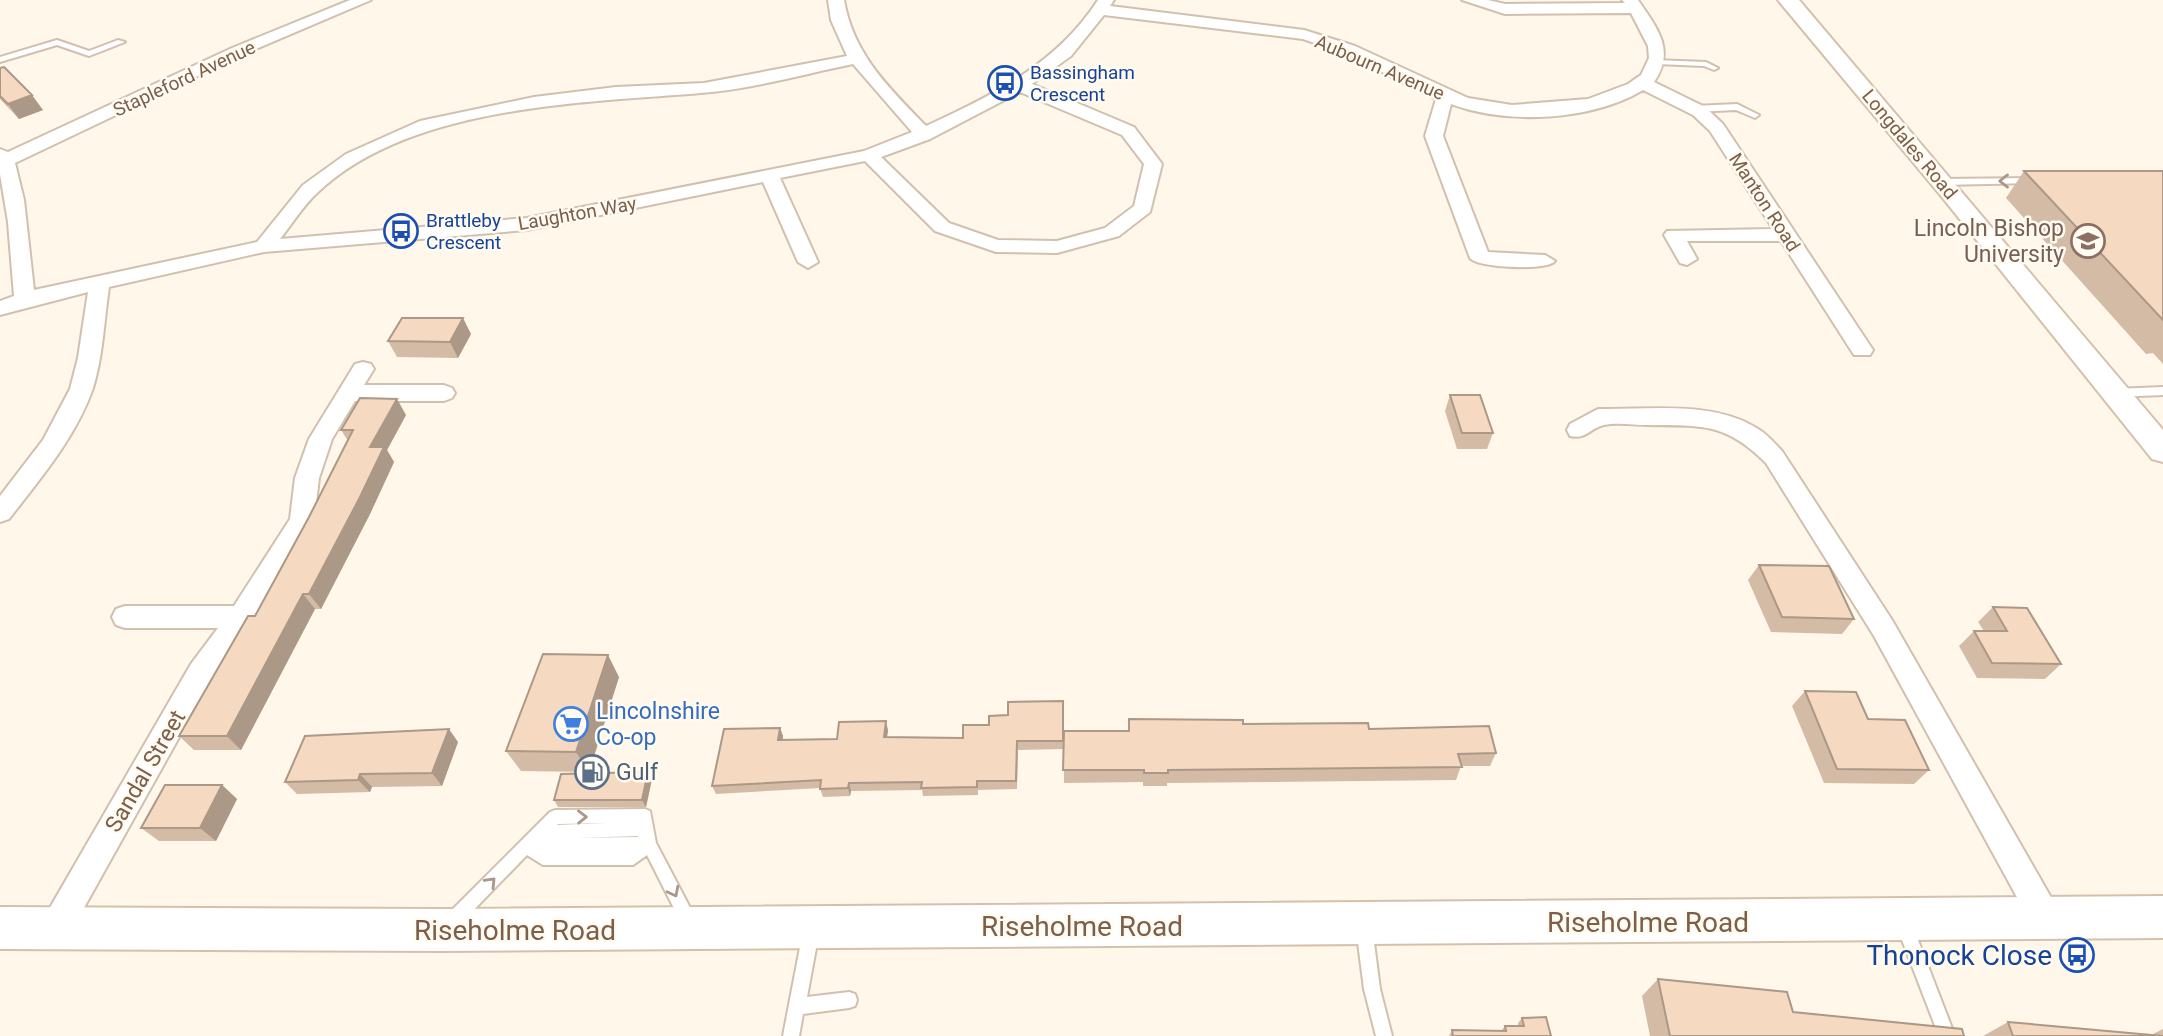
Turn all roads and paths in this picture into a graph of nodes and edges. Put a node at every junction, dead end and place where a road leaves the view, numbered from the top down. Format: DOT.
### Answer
graph roads {
  1 [pos="363,0"];
  2 [pos="836,0"];
  3 [pos="1470,0"];
  4 [pos="1788,0"];
  5 [pos="1632,4"];
  6 [pos="1103,5"];
  7 [pos="121,41"];
  8 [pos="856,59"];
  9 [pos="0,60"];
  10 [pos="1657,62"];
  11 [pos="1714,68"];
  12 [pos="1643,83"];
  13 [pos="1021,86"];
  14 [pos="1445,96"];
  15 [pos="1694,109"];
  16 [pos="1755,116"];
  17 [pos="924,135"];
  18 [pos="869,155"];
  19 [pos="3,157"];
  20 [pos="770,177"];
  21 [pos="2050,181"];
  22 [pos="1942,182"];
  23 [pos="7,192"];
  24 [pos="1787,235"];
  25 [pos="264,246"];
  26 [pos="1687,259"];
  27 [pos="1545,261"];
  28 [pos="808,262"];
  29 [pos="99,282"];
  30 [pos="25,299"];
  31 [pos="0,308"];
  32 [pos="1862,350"];
  33 [pos="363,369"];
  34 [pos="2163,391"];
  35 [pos="349,393"];
  36 [pos="444,393"];
  37 [pos="2115,393"];
  38 [pos="1578,430"];
  39 [pos="2163,451"];
  40 [pos="0,513"];
  41 [pos="125,617"];
  42 [pos="240,617"];
  43 [pos="649,844"];
  44 [pos="526,846"];
  45 [pos="2163,917"];
  46 [pos="2046,919"];
  47 [pos="1902,920"];
  48 [pos="1363,924"];
  49 [pos="0,928"];
  50 [pos="811,928"];
  51 [pos="55,929"];
  52 [pos="693,929"];
  53 [pos="443,930"];
  54 [pos="849,1000"];
  55 [pos="796,1007"];
  56 [pos="791,1036"];
  57 [pos="1384,1036"];
  58 [pos="1947,1036"];
  1 -- 19 [label="street, Stapleford Avenue"];
  2 -- 8 [label="street"];
  3 -- 5 [label="street"];
  4 -- 22 [label="main road, Longdales Road"];
  5 -- 10 [label="street"];
  6 -- 13 [label="street, Laughton Way"];
  6 -- 14 [label="street, Aubourn Avenue"];
  7 -- 9 [label="lane"];
  8 -- 17 [label="street"];
  8 -- 25 [label="street"];
  10 -- 11 [label="lane"];
  10 -- 12 [label="street, Aubourn Avenue"];
  12 -- 14 [label="street, Aubourn Avenue"];
  12 -- 15 [label="street, Manton Road"];
  13 -- 17 [label="street, Laughton Way"];
  13 -- 18 [label="street"];
  14 -- 27 [label="street"];
  15 -- 16 [label="lane"];
  15 -- 24 [label="street, Manton Road"];
  17 -- 18 [label="street, Laughton Way"];
  18 -- 20 [label="street, Laughton Way"];
  19 -- 23 [label="street"];
  20 -- 25 [label="street, Laughton Way"];
  20 -- 28 [label="street"];
  21 -- 22 [label="lane, one-way"];
  22 -- 37 [label="main road, Longdales Road"];
  23 -- 30 [label="street"];
  24 -- 26 [label="street"];
  24 -- 32 [label="street, Manton Road"];
  25 -- 29 [label="street, Laughton Way"];
  29 -- 30 [label="street, Laughton Way"];
  29 -- 40 [label="street"];
  30 -- 31 [label="street, Laughton Way"];
  33 -- 35 [label="street, Sandal Street"];
  34 -- 37 [label="lane"];
  35 -- 36 [label="street"];
  35 -- 42 [label="street, Sandal Street"];
  37 -- 39 [label="main road, Longdales Road"];
  38 -- 46 [label="street"];
  41 -- 42 [label="street"];
  42 -- 51 [label="street, Sandal Street"];
  43 -- 44 [label="lane"];
  44 -- 43 [label="lane, one-way"];
  43 -- 52 [label="lane, one-way"];
  53 -- 44 [label="lane, one-way"];
  45 -- 46 [label="main road, Riseholme Road"];
  46 -- 47 [label="main road, Riseholme Road"];
  47 -- 48 [label="main road, Riseholme Road"];
  47 -- 58 [label="lane"];
  48 -- 50 [label="main road, Riseholme Road"];
  48 -- 57 [label="lane"];
  49 -- 51 [label="main road, Riseholme Road"];
  50 -- 52 [label="main road, Riseholme Road"];
  50 -- 55 [label="lane"];
  51 -- 53 [label="main road, Riseholme Road"];
  52 -- 53 [label="main road, Riseholme Road"];
  54 -- 55 [label="lane"];
  55 -- 56 [label="lane"];
}
